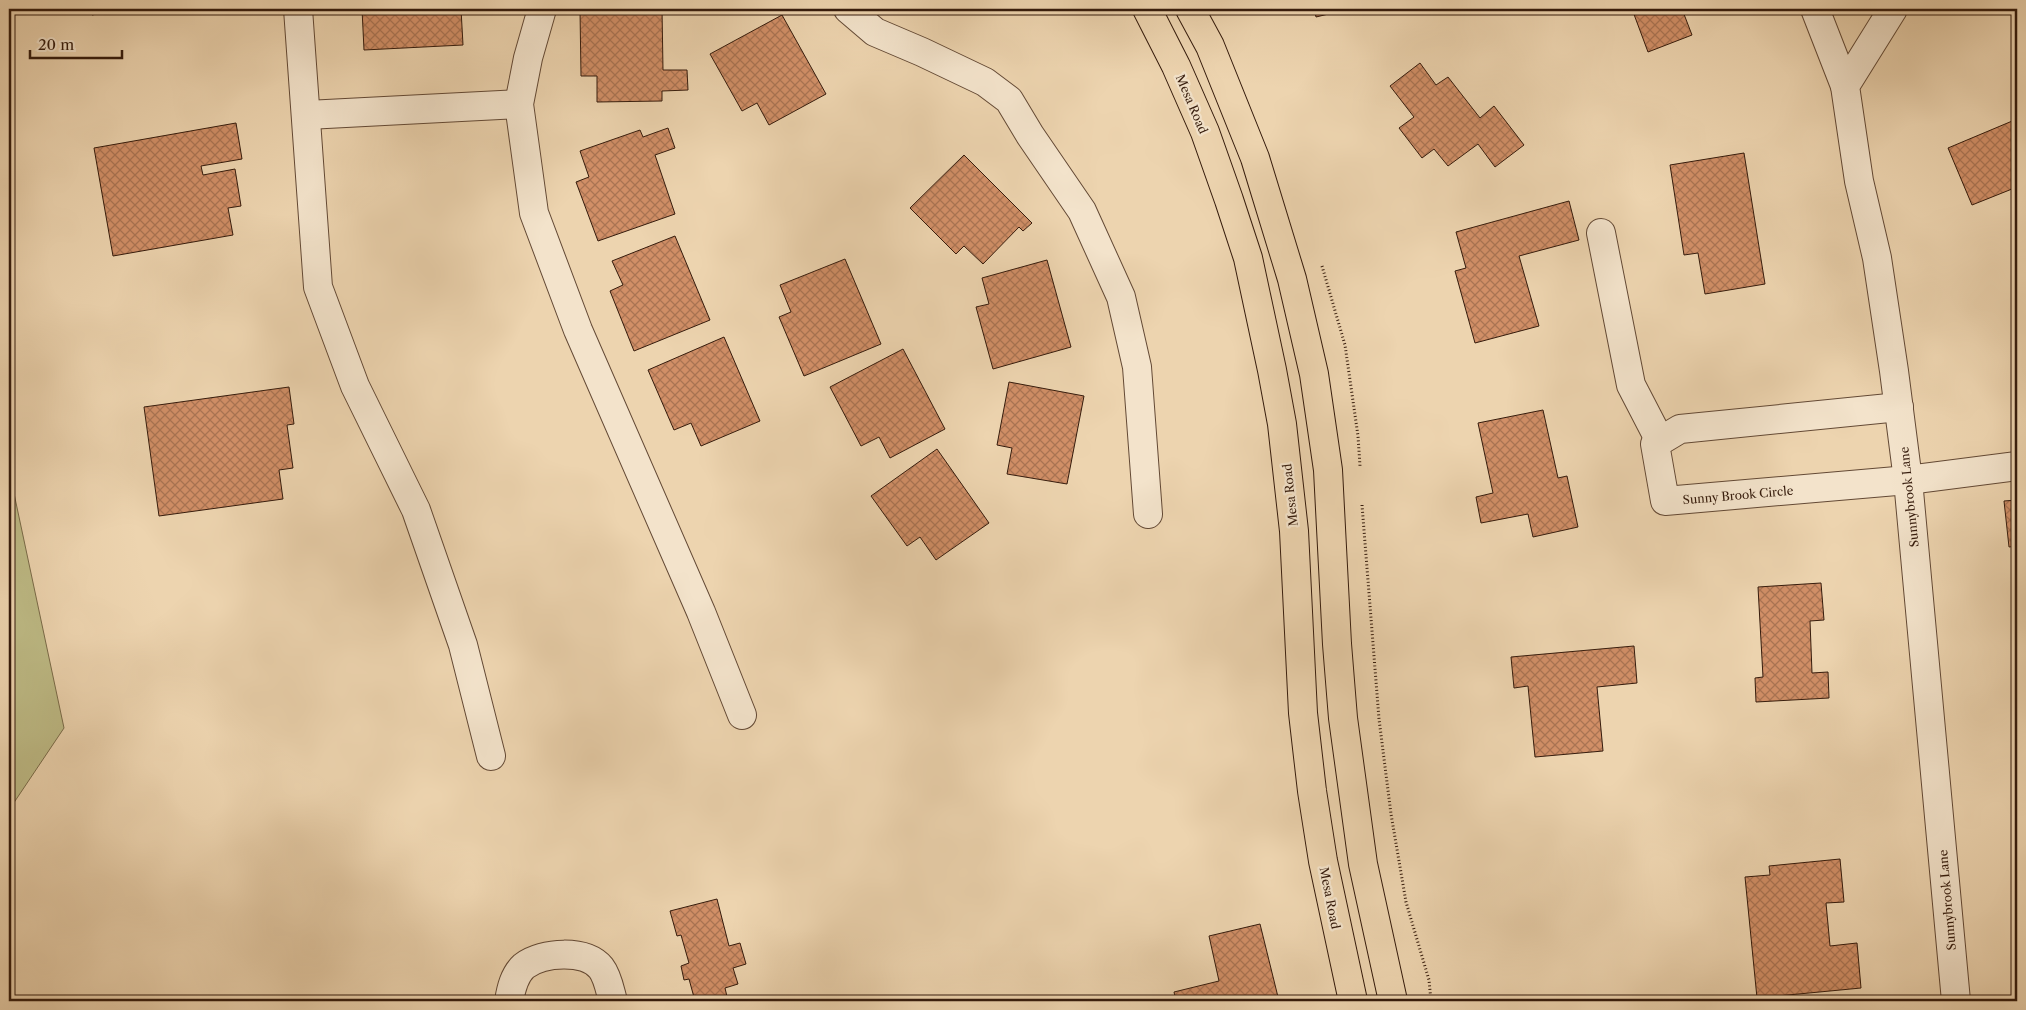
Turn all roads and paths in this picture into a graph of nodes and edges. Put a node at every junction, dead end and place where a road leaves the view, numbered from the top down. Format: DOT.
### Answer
graph roads {
  1 [pos="298,9"];
  2 [pos="542,9"];
  3 [pos="848,9"];
  4 [pos="1147,9"];
  5 [pos="1190,9"];
  6 [pos="1815,9"];
  7 [pos="1893,9"];
  8 [pos="1845,86"];
  9 [pos="520,104"];
  10 [pos="307,115"];
  11 [pos="1601,233"];
  12 [pos="1899,408"];
  13 [pos="1660,441"];
  14 [pos="2017,466"];
  15 [pos="1908,480"];
  16 [pos="1148,514"];
  17 [pos="742,715"];
  18 [pos="491,756"];
  19 [pos="510,1001"];
  20 [pos="613,1001"];
  21 [pos="1353,1001"];
  22 [pos="1393,1001"];
  23 [pos="1956,1001"];
  1 -- 10 [label="street"];
  2 -- 9 [label="street"];
  3 -- 16 [label="street"];
  4 -- 21 [label="main road, Mesa Road"];
  5 -- 22 [label="main road"];
  6 -- 8 [label="street, Sunnybrook Lane"];
  7 -- 8 [label="street"];
  8 -- 12 [label="street, Sunnybrook Lane"];
  9 -- 10 [label="street"];
  9 -- 17 [label="street"];
  10 -- 18 [label="street"];
  11 -- 13 [label="street"];
  12 -- 13 [label="street"];
  12 -- 15 [label="street, Sunnybrook Lane"];
  13 -- 15 [label="street, Sunny Brook Circle"];
  14 -- 15 [label="street"];
  15 -- 23 [label="street, Sunnybrook Lane"];
  19 -- 20 [label="street"];
}
